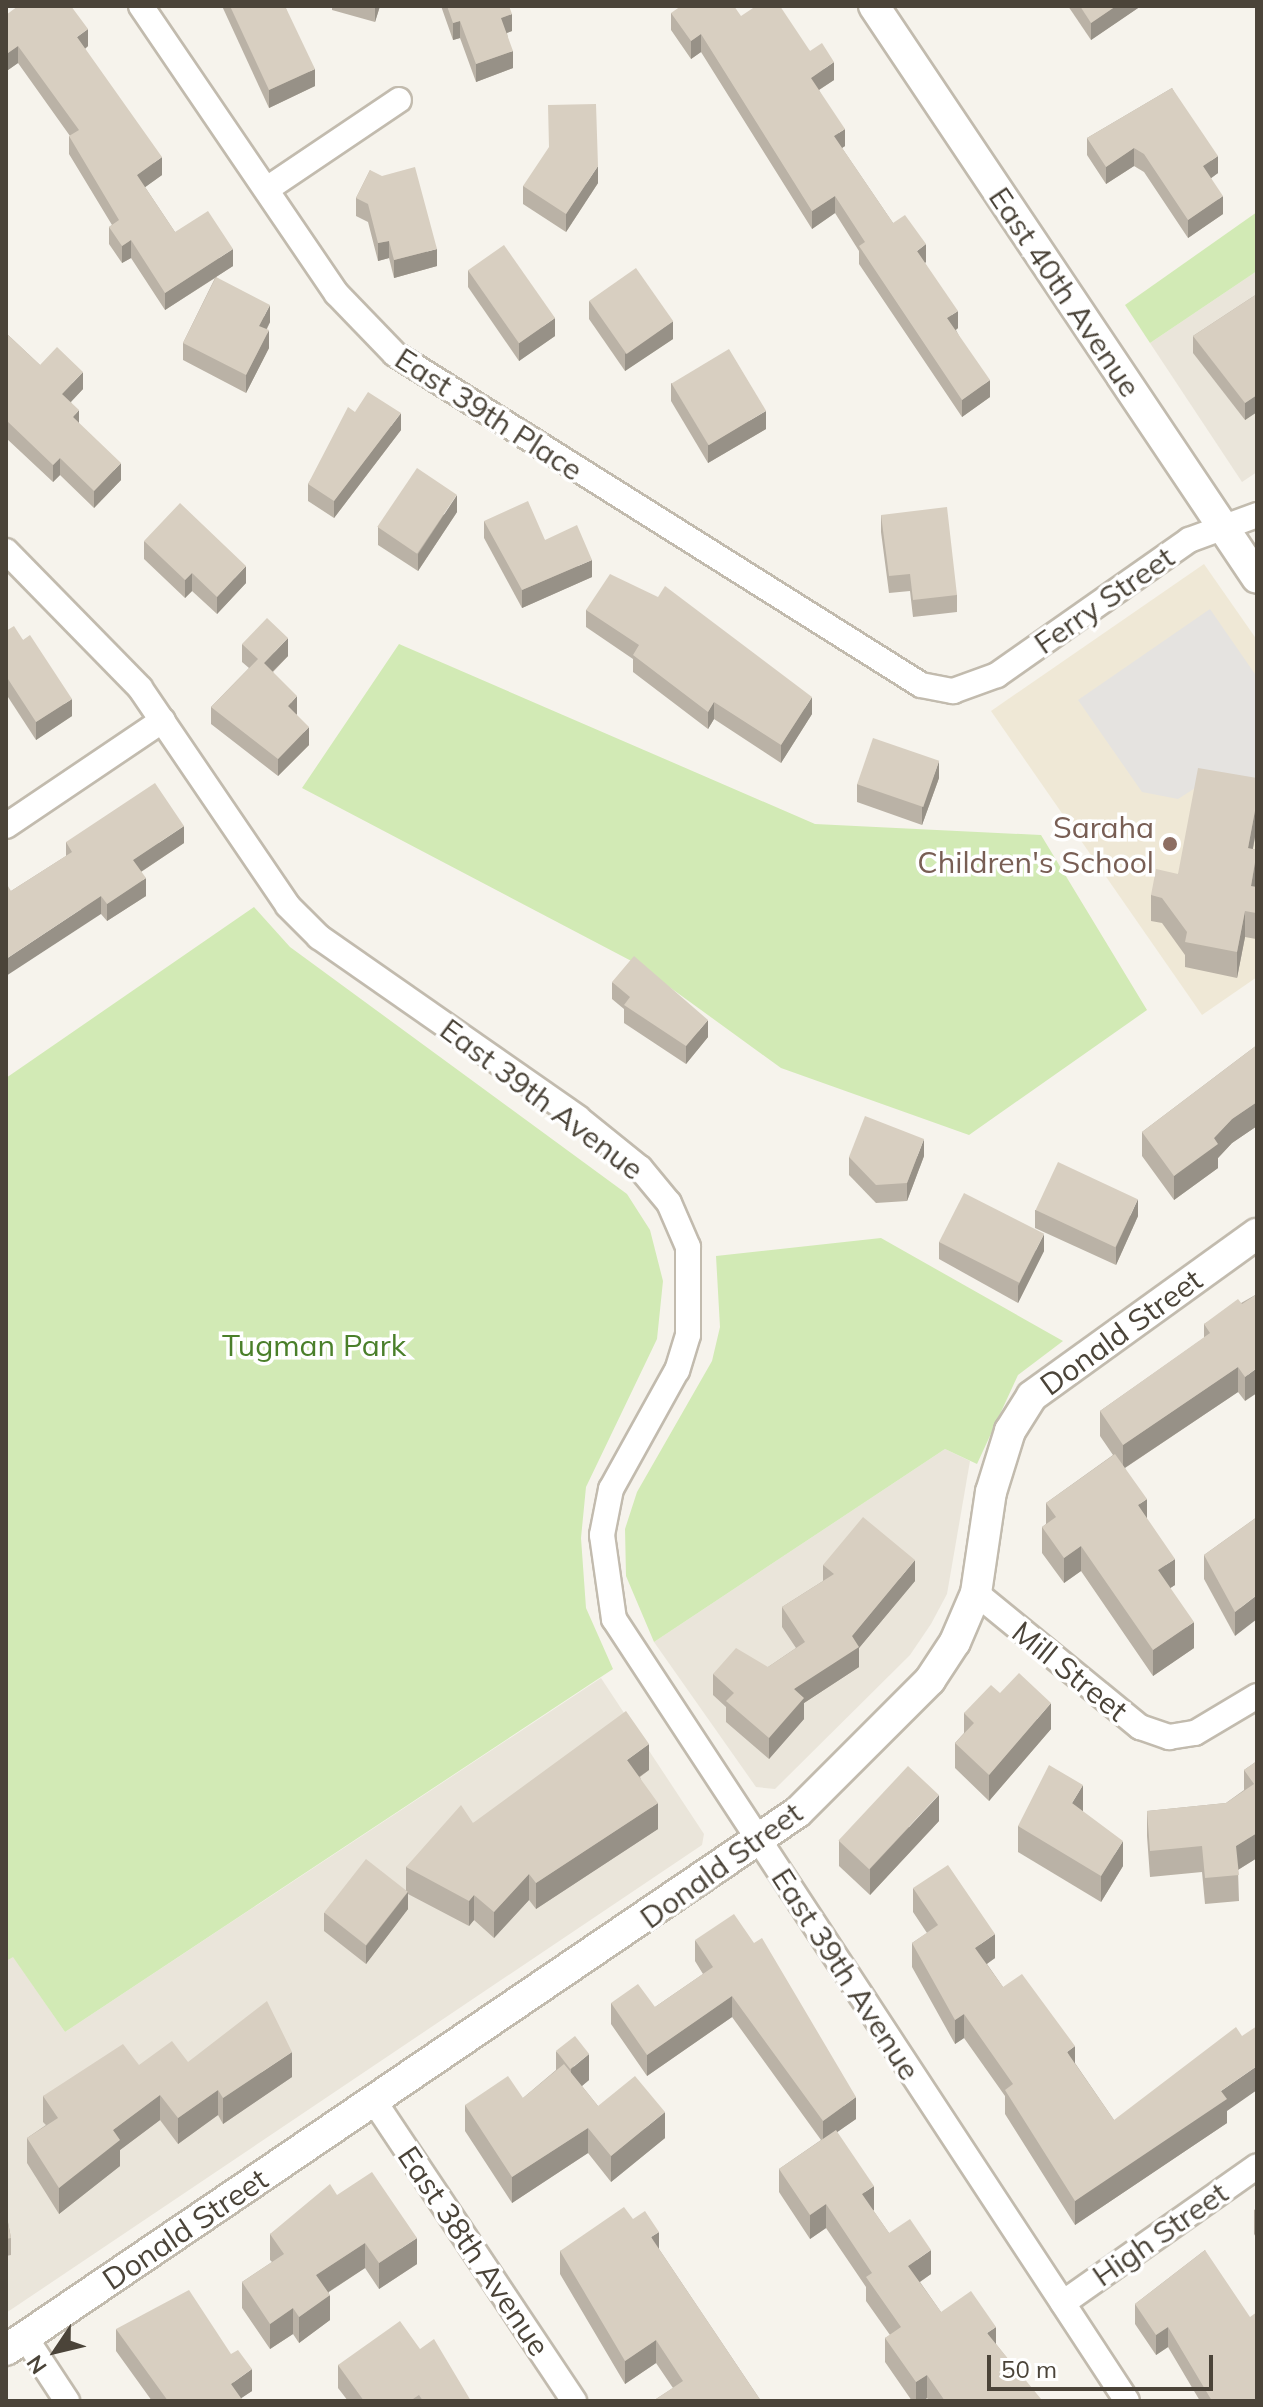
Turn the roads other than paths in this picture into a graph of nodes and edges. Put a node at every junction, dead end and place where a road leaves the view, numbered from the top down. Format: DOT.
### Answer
graph roads {
  1 [pos="141,6"];
  2 [pos="874,6"];
  3 [pos="399,100"];
  4 [pos="267,189"];
  5 [pos="1257,515"];
  6 [pos="1223,527"];
  7 [pos="6,551"];
  8 [pos="1257,578"];
  9 [pos="953,691"];
  10 [pos="163,720"];
  11 [pos="6,826"];
  12 [pos="1257,1234"];
  13 [pos="976,1593"];
  14 [pos="1257,1696"];
  15 [pos="760,1844"];
  16 [pos="374,2101"];
  17 [pos="1257,2166"];
  18 [pos="1063,2303"];
  19 [pos="15,2343"];
  20 [pos="67,2401"];
  21 [pos="574,2401"];
  22 [pos="1127,2401"];
  1 -- 4 [label="street, East 39th Place"];
  2 -- 6 [label="street, East 40th Avenue"];
  3 -- 4 [label="street"];
  4 -- 9 [label="street, East 39th Place"];
  5 -- 6 [label="street, Ferry Street"];
  6 -- 8 [label="street, East 40th Avenue"];
  6 -- 9 [label="street, Ferry Street"];
  7 -- 10 [label="street, East 39th Avenue"];
  10 -- 11 [label="street"];
  10 -- 15 [label="street, East 39th Avenue"];
  12 -- 13 [label="street, Donald Street"];
  13 -- 14 [label="street, Mill Street"];
  13 -- 15 [label="street, Donald Street"];
  15 -- 16 [label="street, Donald Street"];
  15 -- 18 [label="street, East 39th Avenue"];
  16 -- 19 [label="street, Donald Street"];
  16 -- 21 [label="street, East 38th Avenue"];
  17 -- 18 [label="street, High Street"];
  18 -- 22 [label="street, East 39th Avenue"];
  19 -- 20 [label="street"];
}
